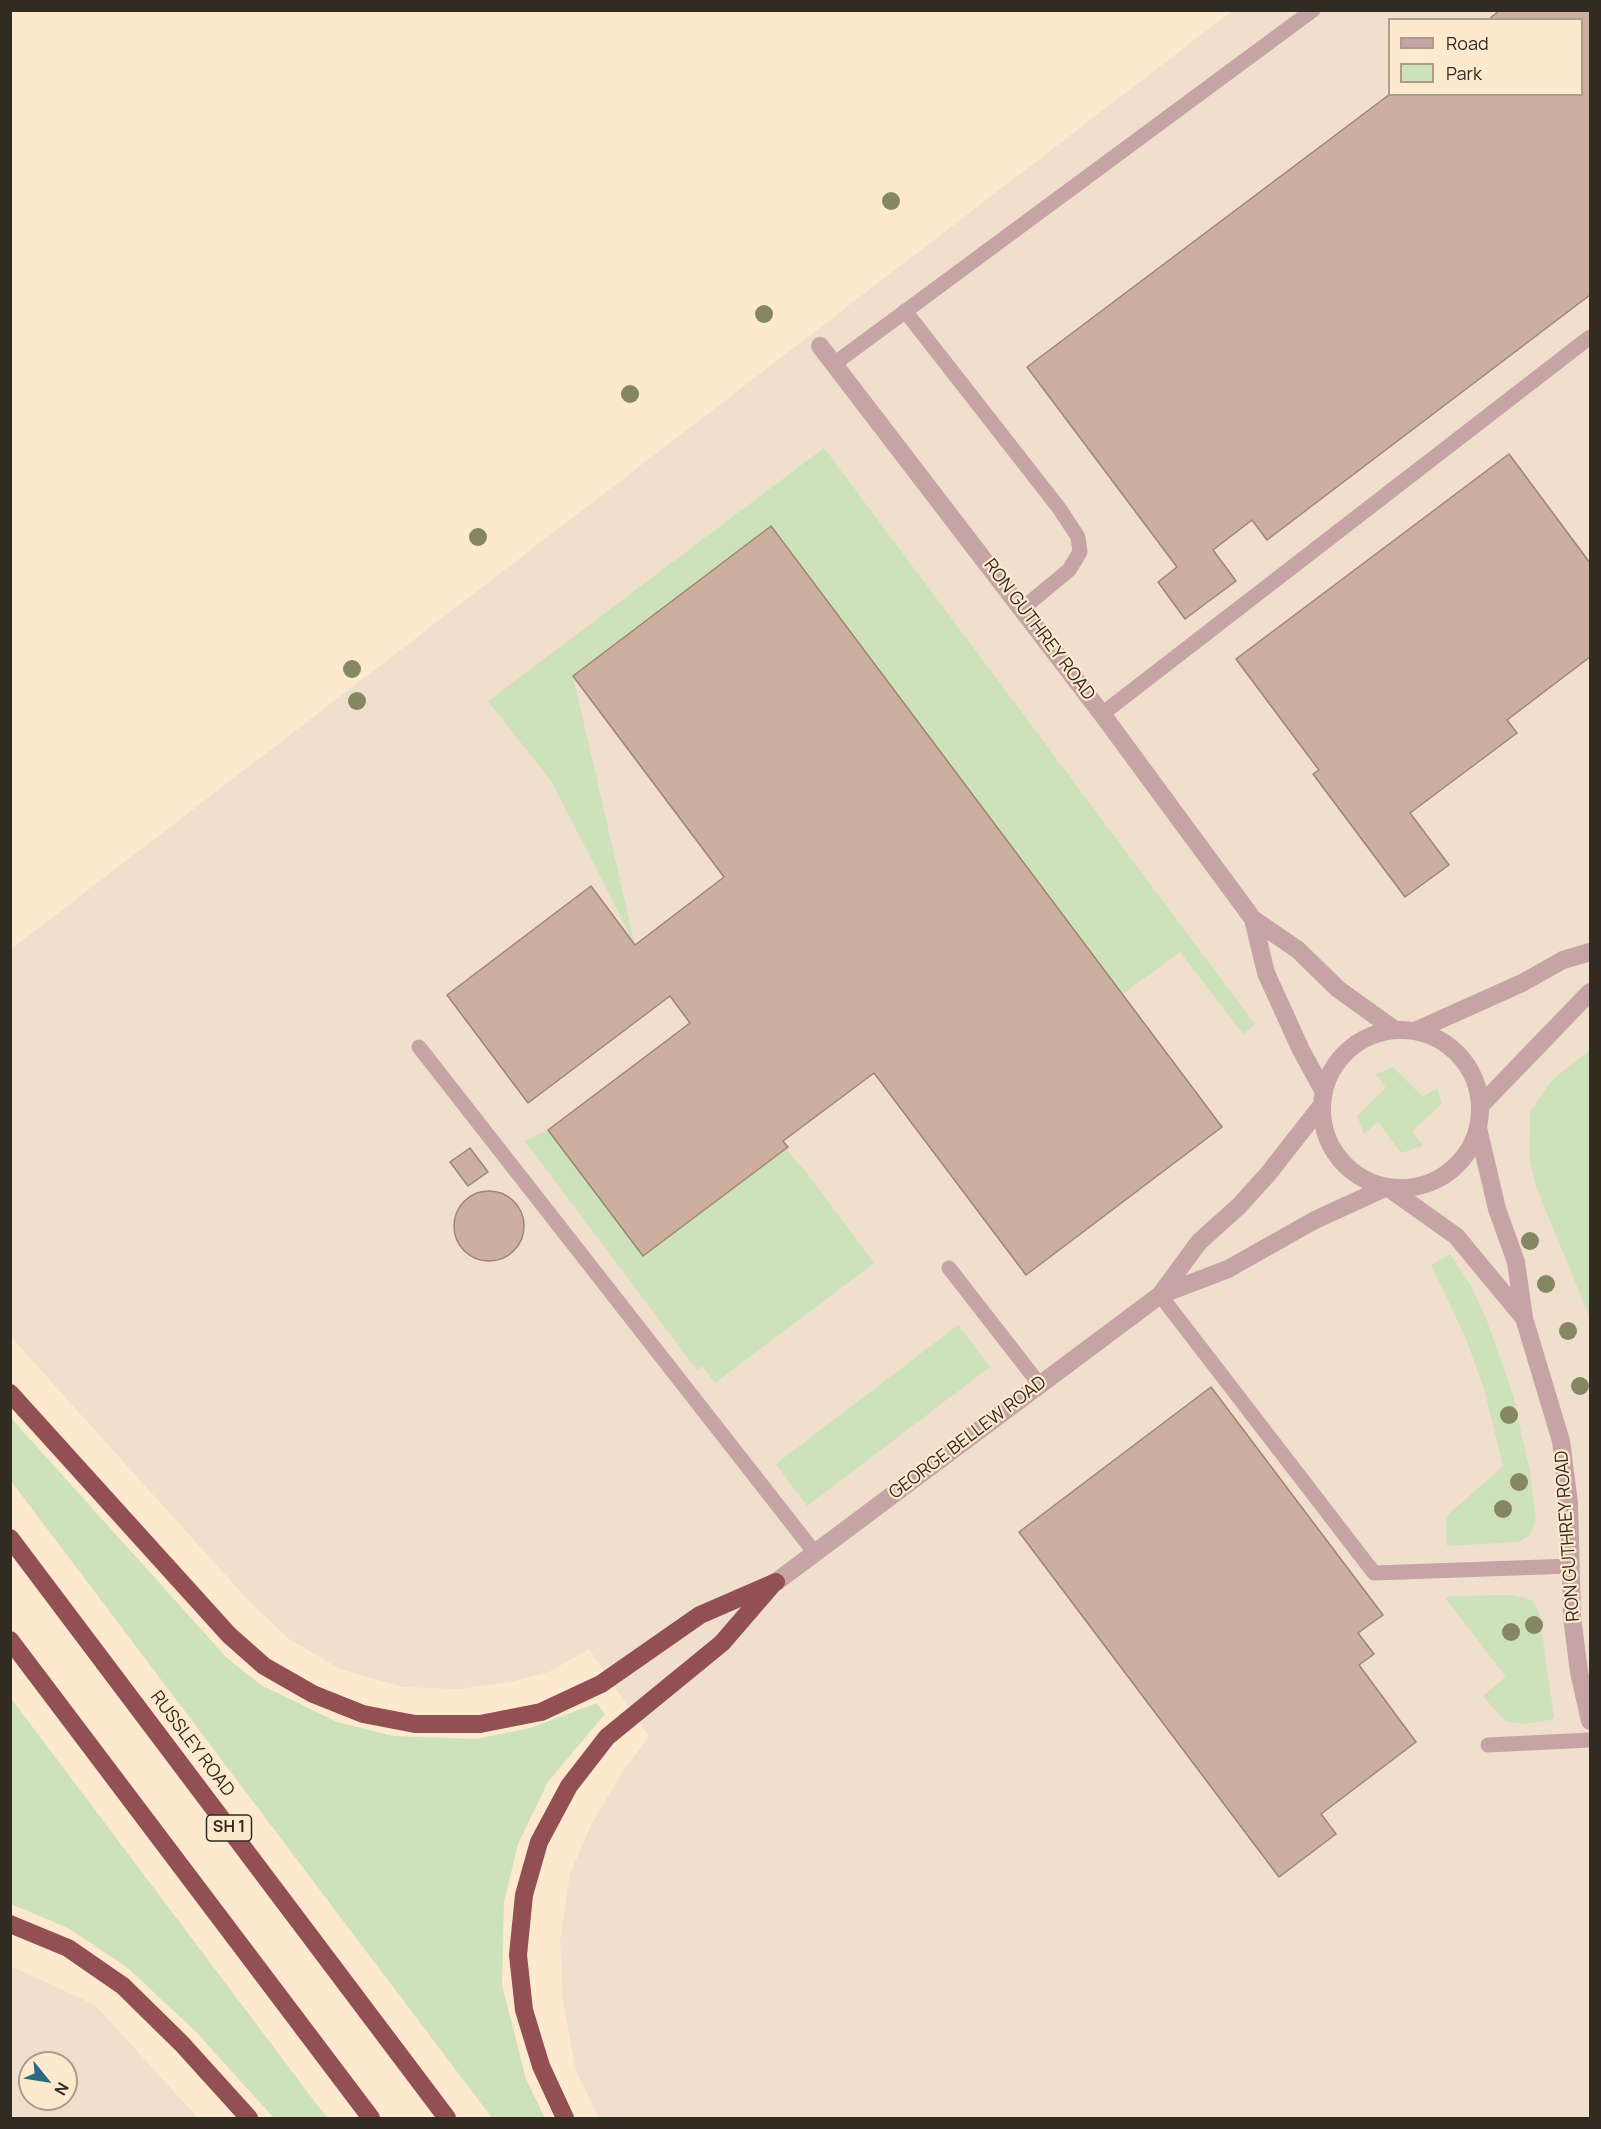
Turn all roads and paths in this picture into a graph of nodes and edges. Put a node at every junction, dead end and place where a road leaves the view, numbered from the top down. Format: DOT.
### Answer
graph roads {
  1 [pos="1313,10"];
  2 [pos="905,311"];
  3 [pos="1590,337"];
  4 [pos="820,346"];
  5 [pos="834,364"];
  6 [pos="1022,609"];
  7 [pos="1102,714"];
  8 [pos="1253,919"];
  9 [pos="1590,952"];
  10 [pos="1590,992"];
  11 [pos="1395,1030"];
  12 [pos="1415,1031"];
  13 [pos="419,1047"];
  14 [pos="1323,1099"];
  15 [pos="1481,1105"];
  16 [pos="1478,1128"];
  17 [pos="1387,1187"];
  18 [pos="950,1269"];
  19 [pos="1160,1295"];
  20 [pos="1524,1318"];
  21 [pos="1040,1385"];
  22 [pos="10,1393"];
  23 [pos="10,1538"];
  24 [pos="815,1553"];
  25 [pos="1572,1566"];
  26 [pos="776,1582"];
  27 [pos="10,1640"];
  28 [pos="1590,1721"];
  29 [pos="1590,1740"];
  30 [pos="1488,1745"];
  31 [pos="10,1924"];
  32 [pos="249,2118"];
  33 [pos="371,2118"];
  34 [pos="447,2118"];
  35 [pos="565,2118"];
  1 -- 2 [label="lane"];
  2 -- 5 [label="lane"];
  2 -- 6 [label="lane"];
  3 -- 7 [label="lane"];
  4 -- 5 [label="street, RON GUTHREY ROAD"];
  5 -- 6 [label="street, RON GUTHREY ROAD"];
  6 -- 7 [label="street, RON GUTHREY ROAD"];
  7 -- 8 [label="street, RON GUTHREY ROAD"];
  8 -- 11 [label="street, RON GUTHREY ROAD"];
  8 -- 14 [label="street, RON GUTHREY ROAD"];
  9 -- 12 [label="street"];
  10 -- 15 [label="street"];
  11 -- 12 [label="street"];
  11 -- 14 [label="street"];
  12 -- 15 [label="street"];
  13 -- 24 [label="lane"];
  14 -- 17 [label="street"];
  14 -- 19 [label="street, GEORGE BELLEW ROAD"];
  15 -- 16 [label="street"];
  16 -- 17 [label="street"];
  16 -- 20 [label="street, RON GUTHREY ROAD"];
  17 -- 19 [label="street, GEORGE BELLEW ROAD"];
  17 -- 20 [label="street, RON GUTHREY ROAD"];
  18 -- 21 [label="lane"];
  19 -- 21 [label="street, GEORGE BELLEW ROAD"];
  19 -- 25 [label="lane"];
  20 -- 25 [label="street, RON GUTHREY ROAD"];
  21 -- 24 [label="street, GEORGE BELLEW ROAD"];
  22 -- 26 [label="highway"];
  23 -- 34 [label="highway, RUSSLEY ROAD / SH 1"];
  24 -- 26 [label="street, GEORGE BELLEW ROAD"];
  25 -- 28 [label="street, RON GUTHREY ROAD"];
  26 -- 35 [label="highway"];
  27 -- 33 [label="highway"];
  29 -- 30 [label="lane"];
  31 -- 32 [label="highway"];
}
